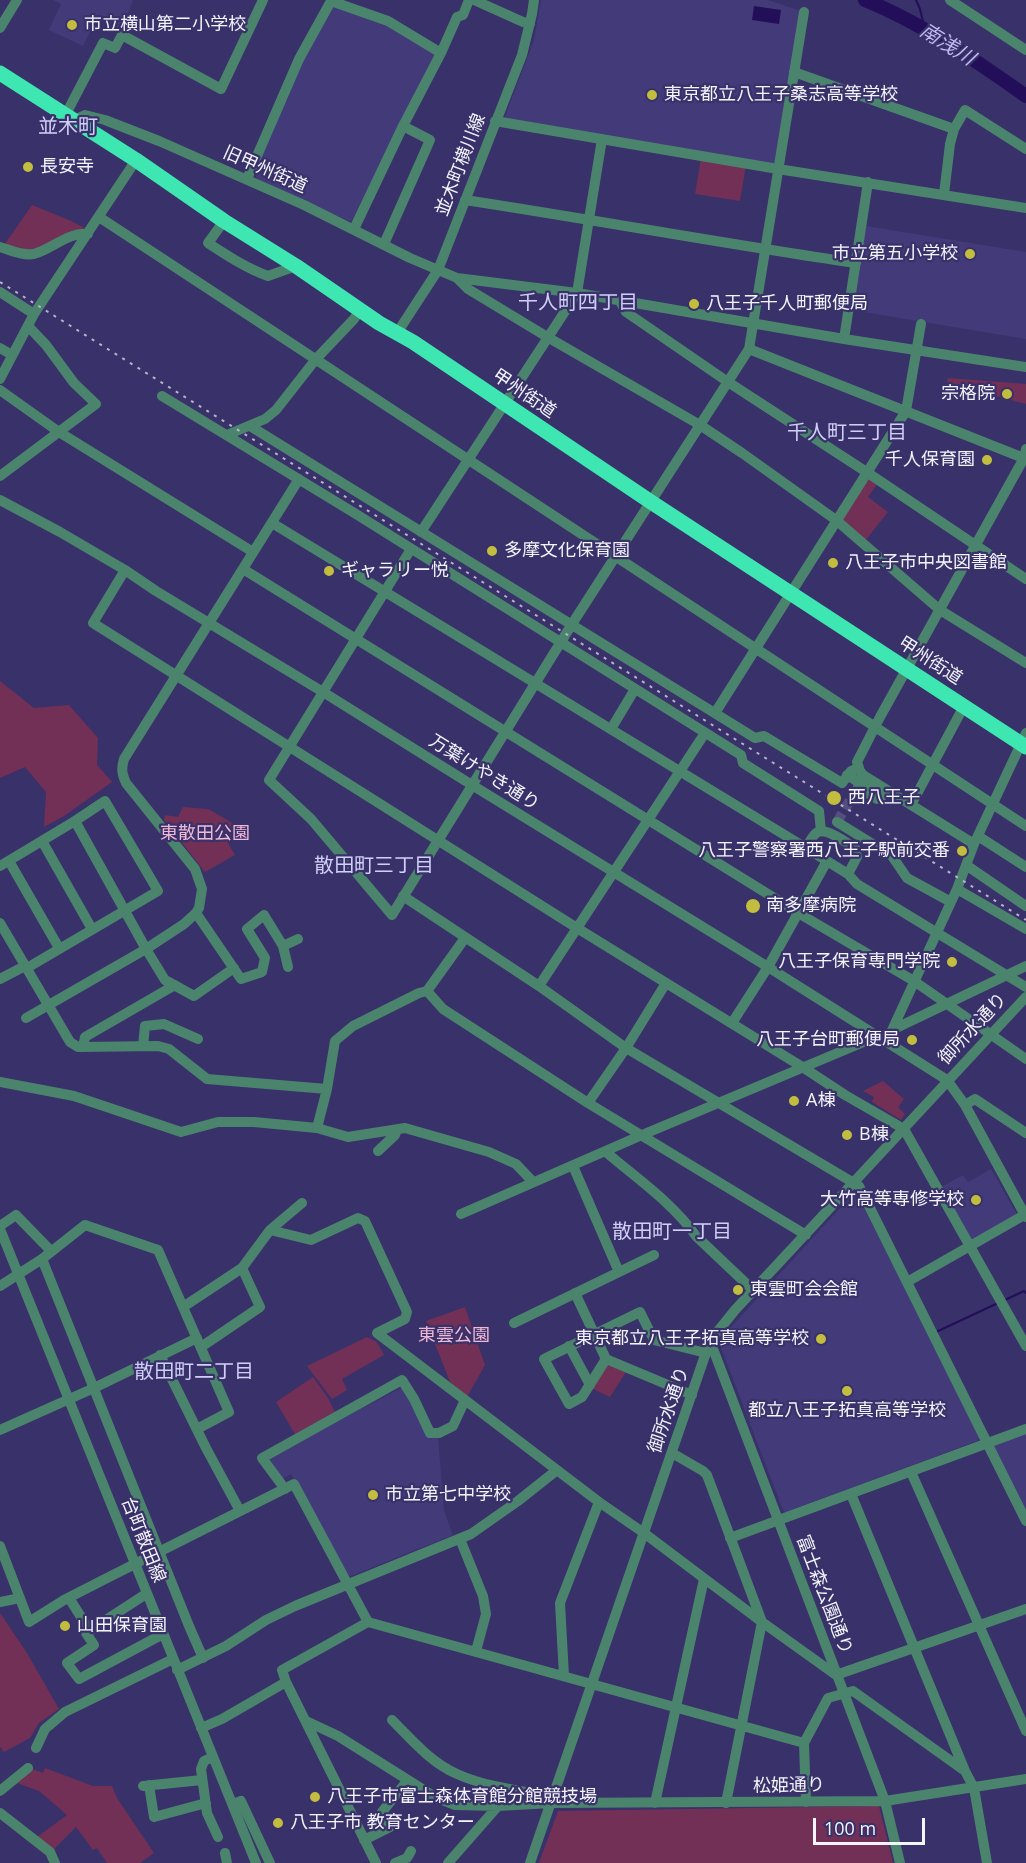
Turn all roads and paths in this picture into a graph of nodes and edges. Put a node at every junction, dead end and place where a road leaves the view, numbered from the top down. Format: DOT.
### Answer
graph roads {
  1 [pos="16,0"];
  2 [pos="263,0"];
  3 [pos="469,0"];
  4 [pos="474,0"];
  5 [pos="534,0"];
  6 [pos="950,0"];
  7 [pos="804,12"];
  8 [pos="530,24"];
  9 [pos="0,28"];
  10 [pos="1026,51"];
  11 [pos="441,53"];
  12 [pos="794,72"];
  13 [pos="0,73"];
  14 [pos="70,117"];
  15 [pos="495,121"];
  16 [pos="403,126"];
  17 [pos="954,129"];
  18 [pos="602,139"];
  19 [pos="1026,149"];
  20 [pos="136,160"];
  21 [pos="778,169"];
  22 [pos="247,179"];
  23 [pos="868,182"];
  24 [pos="944,194"];
  25 [pos="465,200"];
  26 [pos="1026,208"];
  27 [pos="99,217"];
  28 [pos="590,219"];
  29 [pos="224,221"];
  30 [pos="354,229"];
  31 [pos="88,234"];
  32 [pos="384,244"];
  33 [pos="0,247"];
  34 [pos="765,250"];
  35 [pos="856,263"];
  36 [pos="296,266"];
  37 [pos="438,270"];
  38 [pos="457,278"];
  39 [pos="0,292"];
  40 [pos="577,293"];
  41 [pos="620,301"];
  42 [pos="360,310"];
  43 [pos="34,314"];
  44 [pos="754,323"];
  45 [pos="921,324"];
  46 [pos="28,326"];
  47 [pos="397,333"];
  48 [pos="549,338"];
  49 [pos="844,339"];
  50 [pos="0,348"];
  51 [pos="749,349"];
  52 [pos="917,351"];
  53 [pos="12,355"];
  54 [pos="316,359"];
  55 [pos="1026,367"];
  56 [pos="0,379"];
  57 [pos="728,382"];
  58 [pos="0,390"];
  59 [pos="162,396"];
  60 [pos="504,405"];
  61 [pos="906,411"];
  62 [pos="700,425"];
  63 [pos="250,426"];
  64 [pos="59,432"];
  65 [pos="227,435"];
  66 [pos="1025,455"];
  67 [pos="469,459"];
  68 [pos="868,473"];
  69 [pos="0,476"];
  70 [pos="299,479"];
  71 [pos="0,500"];
  72 [pos="651,502"];
  73 [pos="836,520"];
  74 [pos="272,523"];
  75 [pos="421,532"];
  76 [pos="976,546"];
  77 [pos="411,549"];
  78 [pos="253,552"];
  79 [pos="616,556"];
  80 [pos="243,569"];
  81 [pos="125,570"];
  82 [pos="1026,579"];
  83 [pos="385,592"];
  84 [pos="792,593"];
  85 [pos="940,610"];
  86 [pos="209,623"];
  87 [pos="572,624"];
  88 [pos="356,639"];
  89 [pos="561,641"];
  90 [pos="756,648"];
  91 [pos="1026,663"];
  92 [pos="907,670"];
  93 [pos="176,674"];
  94 [pos="535,683"];
  95 [pos="635,689"];
  96 [pos="323,692"];
  97 [pos="964,706"];
  98 [pos="715,714"];
  99 [pos="875,727"];
  100 [pos="611,729"];
  101 [pos="506,731"];
  102 [pos="705,732"];
  103 [pos="1024,741"];
  104 [pos="290,746"];
  105 [pos="933,765"];
  106 [pos="858,768"];
  107 [pos="680,771"];
  108 [pos="847,775"];
  109 [pos="472,785"];
  110 [pos="858,787"];
  111 [pos="911,804"];
  112 [pos="992,804"];
  113 [pos="648,819"];
  114 [pos="75,821"];
  115 [pos="837,822"];
  116 [pos="1026,826"];
  117 [pos="821,831"];
  118 [pos="438,840"];
  119 [pos="976,840"];
  120 [pos="42,841"];
  121 [pos="806,848"];
  122 [pos="828,861"];
  123 [pos="4,864"];
  124 [pos="1026,867"];
  125 [pos="964,870"];
  126 [pos="613,872"];
  127 [pos="848,874"];
  128 [pos="957,889"];
  129 [pos="403,896"];
  130 [pos="951,902"];
  131 [pos="1026,906"];
  132 [pos="125,910"];
  133 [pos="798,912"];
  134 [pos="196,913"];
  135 [pos="1,926"];
  136 [pos="578,928"];
  137 [pos="92,929"];
  138 [pos="1026,929"];
  139 [pos="936,933"];
  140 [pos="465,938"];
  141 [pos="298,939"];
  142 [pos="283,946"];
  143 [pos="59,948"];
  144 [pos="146,949"];
  145 [pos="1026,966"];
  146 [pos="26,967"];
  147 [pos="288,967"];
  148 [pos="768,967"];
  149 [pos="234,968"];
  150 [pos="1006,975"];
  151 [pos="0,979"];
  152 [pos="914,981"];
  153 [pos="666,982"];
  154 [pos="175,985"];
  155 [pos="539,986"];
  156 [pos="1026,987"];
  157 [pos="427,991"];
  158 [pos="1026,997"];
  159 [pos="946,1004"];
  160 [pos="48,1006"];
  161 [pos="26,1018"];
  162 [pos="732,1023"];
  163 [pos="893,1028"];
  164 [pos="990,1035"];
  165 [pos="198,1039"];
  166 [pos="883,1039"];
  167 [pos="143,1046"];
  168 [pos="83,1047"];
  169 [pos="626,1048"];
  170 [pos="1026,1059"];
  171 [pos="804,1068"];
  172 [pos="947,1080"];
  173 [pos="0,1082"];
  174 [pos="327,1089"];
  175 [pos="588,1103"];
  176 [pos="720,1103"];
  177 [pos="965,1106"];
  178 [pos="317,1128"];
  179 [pos="904,1129"];
  180 [pos="397,1130"];
  181 [pos="1026,1133"];
  182 [pos="642,1135"];
  183 [pos="378,1151"];
  184 [pos="606,1152"];
  185 [pos="573,1166"];
  186 [pos="533,1182"];
  187 [pos="855,1182"];
  188 [pos="302,1203"];
  189 [pos="461,1214"];
  190 [pos="1026,1215"];
  191 [pos="0,1228"];
  192 [pos="270,1230"];
  193 [pos="806,1235"];
  194 [pos="970,1246"];
  195 [pos="51,1251"];
  196 [pos="654,1255"];
  197 [pos="42,1259"];
  198 [pos="242,1268"];
  199 [pos="619,1272"];
  200 [pos="19,1274"];
  201 [pos="908,1281"];
  202 [pos="0,1286"];
  203 [pos="754,1291"];
  204 [pos="575,1293"];
  205 [pos="183,1307"];
  206 [pos="514,1323"];
  207 [pos="595,1334"];
  208 [pos="710,1341"];
  209 [pos="199,1342"];
  210 [pos="569,1346"];
  211 [pos="1026,1346"];
  212 [pos="706,1353"];
  213 [pos="160,1355"];
  214 [pos="606,1359"];
  215 [pos="590,1385"];
  216 [pos="94,1388"];
  217 [pos="692,1395"];
  218 [pos="69,1399"];
  219 [pos="465,1400"];
  220 [pos="197,1429"];
  221 [pos="1026,1429"];
  222 [pos="0,1430"];
  223 [pos="987,1443"];
  224 [pos="672,1453"];
  225 [pos="557,1470"];
  226 [pos="911,1472"];
  227 [pos="285,1489"];
  228 [pos="851,1494"];
  229 [pos="599,1502"];
  230 [pos="240,1511"];
  231 [pos="778,1520"];
  232 [pos="1026,1521"];
  233 [pos="644,1533"];
  234 [pos="730,1538"];
  235 [pos="460,1539"];
  236 [pos="0,1546"];
  237 [pos="159,1551"];
  238 [pos="135,1564"];
  239 [pos="704,1579"];
  240 [pos="349,1584"];
  241 [pos="146,1594"];
  242 [pos="20,1598"];
  243 [pos="69,1598"];
  244 [pos="0,1602"];
  245 [pos="1026,1609"];
  246 [pos="368,1622"];
  247 [pos="762,1622"];
  248 [pos="978,1625"];
  249 [pos="90,1630"];
  250 [pos="163,1634"];
  251 [pos="915,1648"];
  252 [pos="477,1651"];
  253 [pos="203,1658"];
  254 [pos="173,1659"];
  255 [pos="177,1670"];
  256 [pos="837,1675"];
  257 [pos="564,1676"];
  258 [pos="286,1682"];
  259 [pos="592,1684"];
  260 [pos="844,1693"];
  261 [pos="676,1707"];
  262 [pos="392,1720"];
  263 [pos="306,1721"];
  264 [pos="741,1724"];
  265 [pos="201,1728"];
  266 [pos="1026,1731"];
  267 [pos="804,1743"];
  268 [pos="36,1748"];
  269 [pos="213,1757"];
  270 [pos="28,1768"];
  271 [pos="965,1771"];
  272 [pos="1026,1779"];
  273 [pos="202,1780"];
  274 [pos="408,1780"];
  275 [pos="974,1788"];
  276 [pos="0,1791"];
  277 [pos="552,1800"];
  278 [pos="885,1801"];
  279 [pos="806,1802"];
  280 [pos="206,1803"];
  281 [pos="655,1803"];
  282 [pos="726,1803"];
  283 [pos="232,1804"];
  284 [pos="498,1806"];
  285 [pos="0,1813"];
  286 [pos="218,1837"];
  287 [pos="364,1840"];
  288 [pos="411,1851"];
  289 [pos="55,1863"];
  290 [pos="256,1863"];
  291 [pos="270,1863"];
  292 [pos="376,1863"];
  293 [pos="395,1863"];
  294 [pos="448,1863"];
  295 [pos="530,1863"];
  296 [pos="900,1863"];
  297 [pos="987,1863"];
  1 -- 9 [label="street"];
  2 -- 14 [label="street"];
  3 -- 11 [label="street"];
  4 -- 8 [label="street"];
  5 -- 8 [label="street, 並木町横川線"];
  6 -- 10 [label="street"];
  7 -- 12 [label="street"];
  8 -- 15 [label="street, 並木町横川線"];
  11 -- 16 [label="street"];
  11 -- 22 [label="street"];
  12 -- 17 [label="street"];
  12 -- 21 [label="street"];
  13 -- 14 [label="highway, 甲州街道"];
  14 -- 20 [label="highway, 甲州街道"];
  14 -- 22 [label="street, 旧甲州街道"];
  15 -- 18 [label="street"];
  15 -- 25 [label="street, 並木町横川線"];
  16 -- 30 [label="street"];
  16 -- 32 [label="street"];
  17 -- 19 [label="street"];
  17 -- 24 [label="street"];
  18 -- 21 [label="street"];
  18 -- 28 [label="street"];
  20 -- 27 [label="street"];
  20 -- 29 [label="highway, 甲州街道"];
  21 -- 23 [label="street"];
  21 -- 34 [label="street"];
  22 -- 30 [label="street, 旧甲州街道"];
  23 -- 24 [label="street"];
  23 -- 35 [label="street"];
  24 -- 26 [label="street"];
  25 -- 28 [label="street"];
  25 -- 37 [label="street, 並木町横川線"];
  27 -- 31 [label="street"];
  27 -- 54 [label="street"];
  28 -- 34 [label="street"];
  28 -- 40 [label="street"];
  29 -- 36 [label="highway, 甲州街道"];
  29 -- 36 [label="street"];
  30 -- 32 [label="street, 旧甲州街道"];
  31 -- 33 [label="street"];
  31 -- 43 [label="street"];
  32 -- 37 [label="street, 旧甲州街道"];
  34 -- 35 [label="street"];
  34 -- 44 [label="street"];
  35 -- 49 [label="street"];
  36 -- 42 [label="highway, 甲州街道"];
  37 -- 38 [label="street, 旧甲州街道"];
  37 -- 47 [label="street, 並木町横川線"];
  38 -- 40 [label="street"];
  38 -- 48 [label="street"];
  39 -- 43 [label="street"];
  40 -- 41 [label="street"];
  40 -- 48 [label="street"];
  41 -- 44 [label="street"];
  41 -- 57 [label="street"];
  42 -- 47 [label="highway, 甲州街道"];
  42 -- 54 [label="street"];
  43 -- 46 [label="street"];
  44 -- 49 [label="street"];
  44 -- 51 [label="street"];
  45 -- 52 [label="street"];
  46 -- 53 [label="street"];
  46 -- 64 [label="street"];
  47 -- 60 [label="highway, 甲州街道"];
  48 -- 60 [label="street"];
  48 -- 62 [label="street"];
  49 -- 52 [label="street"];
  50 -- 53 [label="street"];
  51 -- 57 [label="street"];
  51 -- 61 [label="street"];
  52 -- 55 [label="street"];
  52 -- 61 [label="street"];
  53 -- 56 [label="street"];
  54 -- 63 [label="street"];
  54 -- 67 [label="street"];
  57 -- 62 [label="street"];
  57 -- 68 [label="street"];
  58 -- 64 [label="street"];
  59 -- 65 [label="street"];
  60 -- 67 [label="street"];
  60 -- 72 [label="highway, 甲州街道"];
  61 -- 66 [label="street"];
  61 -- 68 [label="street"];
  62 -- 72 [label="street"];
  62 -- 73 [label="street"];
  63 -- 65 [label="street"];
  63 -- 75 [label="street"];
  64 -- 69 [label="street"];
  64 -- 78 [label="street"];
  65 -- 70 [label="street"];
  66 -- 76 [label="street"];
  67 -- 75 [label="street"];
  67 -- 79 [label="street"];
  68 -- 73 [label="street"];
  68 -- 76 [label="street"];
  70 -- 74 [label="street"];
  70 -- 77 [label="street"];
  71 -- 81 [label="street, 万葉けやき通り"];
  72 -- 79 [label="street"];
  72 -- 84 [label="highway, 甲州街道"];
  73 -- 84 [label="street"];
  73 -- 85 [label="street"];
  74 -- 78 [label="street"];
  74 -- 83 [label="street"];
  75 -- 87 [label="street"];
  76 -- 82 [label="street"];
  76 -- 85 [label="street"];
  77 -- 83 [label="street"];
  77 -- 89 [label="street"];
  78 -- 80 [label="street"];
  79 -- 87 [label="street"];
  79 -- 90 [label="street"];
  80 -- 86 [label="street"];
  80 -- 88 [label="street"];
  81 -- 86 [label="street, 万葉けやき通り"];
  81 -- 93 [label="street"];
  83 -- 88 [label="street"];
  83 -- 94 [label="street"];
  84 -- 90 [label="street"];
  84 -- 92 [label="highway, 甲州街道"];
  85 -- 91 [label="street"];
  85 -- 92 [label="street"];
  86 -- 93 [label="street"];
  86 -- 96 [label="street, 万葉けやき通り"];
  87 -- 89 [label="street"];
  87 -- 98 [label="street"];
  88 -- 96 [label="street"];
  88 -- 101 [label="street"];
  89 -- 94 [label="street"];
  89 -- 95 [label="street"];
  90 -- 98 [label="street"];
  90 -- 99 [label="street"];
  92 -- 97 [label="highway, 甲州街道"];
  92 -- 99 [label="street"];
  93 -- 104 [label="street"];
  93 -- 134 [label="street"];
  94 -- 100 [label="street"];
  94 -- 101 [label="street"];
  95 -- 100 [label="street"];
  95 -- 102 [label="street"];
  96 -- 104 [label="street"];
  96 -- 109 [label="street, 万葉けやき通り"];
  97 -- 103 [label="highway, 甲州街道"];
  97 -- 105 [label="street"];
  98 -- 108 [label="street"];
  99 -- 105 [label="street"];
  99 -- 106 [label="street"];
  100 -- 107 [label="street"];
  101 -- 109 [label="street"];
  101 -- 113 [label="street"];
  102 -- 107 [label="street"];
  102 -- 117 [label="street"];
  103 -- 112 [label="street"];
  104 -- 118 [label="street"];
  104 -- 129 [label="street"];
  105 -- 111 [label="street"];
  105 -- 112 [label="street"];
  106 -- 108 [label="street"];
  106 -- 111 [label="street"];
  107 -- 113 [label="street"];
  107 -- 121 [label="street"];
  108 -- 110 [label="street"];
  109 -- 118 [label="street"];
  109 -- 126 [label="street, 万葉けやき通り"];
  111 -- 119 [label="street"];
  112 -- 116 [label="street"];
  112 -- 119 [label="street"];
  113 -- 126 [label="street"];
  113 -- 133 [label="street"];
  114 -- 120 [label="street"];
  114 -- 132 [label="street"];
  114 -- 132 [label="street"];
  115 -- 130 [label="street"];
  117 -- 121 [label="street"];
  117 -- 127 [label="street"];
  118 -- 129 [label="street"];
  118 -- 136 [label="street"];
  119 -- 124 [label="street"];
  119 -- 125 [label="street"];
  120 -- 123 [label="street"];
  120 -- 137 [label="street"];
  121 -- 122 [label="street"];
  122 -- 127 [label="street"];
  122 -- 133 [label="street"];
  123 -- 143 [label="street"];
  125 -- 128 [label="street"];
  125 -- 131 [label="street"];
  126 -- 136 [label="street"];
  126 -- 148 [label="street, 万葉けやき通り"];
  127 -- 139 [label="street"];
  128 -- 130 [label="street"];
  128 -- 138 [label="street"];
  129 -- 140 [label="street"];
  130 -- 139 [label="street"];
  132 -- 137 [label="street"];
  132 -- 144 [label="street"];
  133 -- 148 [label="street"];
  133 -- 152 [label="street"];
  134 -- 144 [label="street"];
  134 -- 149 [label="street"];
  135 -- 146 [label="street"];
  136 -- 153 [label="street"];
  136 -- 155 [label="street"];
  137 -- 143 [label="street"];
  139 -- 150 [label="street"];
  139 -- 152 [label="street"];
  140 -- 155 [label="street"];
  140 -- 157 [label="street"];
  141 -- 142 [label="street"];
  142 -- 147 [label="street"];
  142 -- 149 [label="street"];
  143 -- 146 [label="street"];
  144 -- 154 [label="street"];
  144 -- 160 [label="street"];
  145 -- 150 [label="street"];
  146 -- 151 [label="street"];
  146 -- 160 [label="street"];
  148 -- 162 [label="street"];
  148 -- 166 [label="street, 万葉けやき通り"];
  149 -- 154 [label="street"];
  150 -- 156 [label="street"];
  150 -- 159 [label="street"];
  152 -- 159 [label="street"];
  152 -- 163 [label="street"];
  153 -- 162 [label="street"];
  153 -- 169 [label="street"];
  154 -- 168 [label="street"];
  155 -- 169 [label="street"];
  157 -- 174 [label="street"];
  157 -- 175 [label="street"];
  158 -- 164 [label="street, 御所水通り"];
  159 -- 163 [label="street"];
  159 -- 164 [label="street"];
  160 -- 161 [label="street"];
  160 -- 168 [label="street"];
  162 -- 171 [label="street"];
  163 -- 166 [label="street"];
  164 -- 170 [label="street"];
  164 -- 172 [label="street, 御所水通り"];
  165 -- 167 [label="street"];
  166 -- 171 [label="street"];
  166 -- 172 [label="street, 万葉けやき通り"];
  167 -- 168 [label="street"];
  167 -- 174 [label="street"];
  169 -- 175 [label="street"];
  169 -- 176 [label="street"];
  171 -- 176 [label="street"];
  171 -- 179 [label="street"];
  172 -- 177 [label="street"];
  172 -- 179 [label="street, 御所水通り"];
  173 -- 178 [label="street"];
  174 -- 178 [label="street"];
  175 -- 182 [label="street"];
  176 -- 182 [label="street"];
  176 -- 187 [label="street"];
  177 -- 181 [label="street"];
  177 -- 190 [label="street"];
  178 -- 180 [label="street"];
  179 -- 187 [label="street, 御所水通り"];
  179 -- 194 [label="street"];
  180 -- 183 [label="street"];
  180 -- 186 [label="street"];
  182 -- 184 [label="street"];
  182 -- 193 [label="street"];
  184 -- 185 [label="street"];
  184 -- 203 [label="street"];
  185 -- 186 [label="street"];
  185 -- 199 [label="street"];
  186 -- 189 [label="street"];
  187 -- 193 [label="street, 御所水通り"];
  187 -- 201 [label="street"];
  188 -- 192 [label="street"];
  190 -- 194 [label="street"];
  191 -- 195 [label="street"];
  191 -- 200 [label="street, 台町散田線"];
  192 -- 198 [label="street"];
  192 -- 219 [label="street"];
  193 -- 203 [label="street, 御所水通り"];
  194 -- 201 [label="street"];
  194 -- 211 [label="street"];
  195 -- 197 [label="street"];
  195 -- 205 [label="street"];
  196 -- 199 [label="street"];
  197 -- 200 [label="street"];
  197 -- 216 [label="street"];
  198 -- 205 [label="street"];
  198 -- 209 [label="street"];
  199 -- 204 [label="street"];
  200 -- 202 [label="street"];
  200 -- 218 [label="street, 台町散田線"];
  201 -- 223 [label="street"];
  203 -- 208 [label="street, 御所水通り"];
  204 -- 206 [label="street"];
  204 -- 207 [label="street"];
  205 -- 209 [label="street"];
  207 -- 210 [label="street"];
  207 -- 212 [label="street"];
  207 -- 214 [label="street"];
  208 -- 212 [label="street, 御所水通り"];
  208 -- 231 [label="street, 富士森公園通り"];
  209 -- 213 [label="street"];
  209 -- 220 [label="street"];
  210 -- 215 [label="street"];
  210 -- 215 [label="street"];
  212 -- 217 [label="street, 御所水通り"];
  213 -- 216 [label="street"];
  213 -- 220 [label="street"];
  214 -- 215 [label="street"];
  214 -- 217 [label="street"];
  216 -- 218 [label="street"];
  216 -- 237 [label="street"];
  217 -- 224 [label="street, 御所水通り"];
  218 -- 222 [label="street"];
  218 -- 238 [label="street, 台町散田線"];
  219 -- 225 [label="street"];
  219 -- 227 [label="street"];
  220 -- 230 [label="street"];
  221 -- 223 [label="street"];
  223 -- 226 [label="street"];
  223 -- 232 [label="street"];
  224 -- 233 [label="street, 御所水通り"];
  224 -- 234 [label="street"];
  225 -- 229 [label="street"];
  225 -- 235 [label="street"];
  226 -- 228 [label="street"];
  226 -- 248 [label="street"];
  227 -- 230 [label="street"];
  227 -- 240 [label="street"];
  228 -- 231 [label="street"];
  228 -- 251 [label="street"];
  229 -- 233 [label="street"];
  229 -- 257 [label="street"];
  230 -- 237 [label="street"];
  231 -- 234 [label="street"];
  231 -- 256 [label="street, 富士森公園通り"];
  233 -- 239 [label="street"];
  233 -- 259 [label="street, 御所水通り"];
  234 -- 247 [label="street"];
  235 -- 240 [label="street"];
  235 -- 252 [label="street"];
  236 -- 242 [label="street"];
  237 -- 238 [label="street"];
  237 -- 253 [label="street"];
  238 -- 241 [label="street, 台町散田線"];
  238 -- 243 [label="street"];
  239 -- 247 [label="street"];
  239 -- 261 [label="street"];
  240 -- 246 [label="street"];
  240 -- 253 [label="street"];
  241 -- 249 [label="street"];
  241 -- 250 [label="street, 台町散田線"];
  242 -- 243 [label="street"];
  242 -- 244 [label="street"];
  243 -- 249 [label="street"];
  245 -- 248 [label="street"];
  246 -- 252 [label="street"];
  246 -- 258 [label="street"];
  247 -- 256 [label="street"];
  247 -- 264 [label="street"];
  248 -- 251 [label="street"];
  248 -- 266 [label="street"];
  249 -- 250 [label="street"];
  250 -- 254 [label="street, 台町散田線"];
  251 -- 256 [label="street"];
  251 -- 271 [label="street"];
  252 -- 257 [label="street"];
  253 -- 255 [label="street"];
  254 -- 255 [label="street, 台町散田線"];
  254 -- 268 [label="street"];
  255 -- 265 [label="street, 台町散田線"];
  256 -- 260 [label="street, 富士森公園通り"];
  257 -- 259 [label="street"];
  258 -- 263 [label="street"];
  258 -- 265 [label="street"];
  259 -- 261 [label="street"];
  259 -- 277 [label="street, 御所水通り"];
  260 -- 267 [label="street"];
  260 -- 271 [label="street"];
  260 -- 278 [label="street, 富士森公園通り"];
  261 -- 264 [label="street"];
  261 -- 281 [label="street"];
  262 -- 277 [label="street"];
  263 -- 274 [label="street"];
  263 -- 287 [label="street"];
  264 -- 267 [label="street"];
  264 -- 282 [label="street"];
  265 -- 269 [label="street, 台町散田線"];
  267 -- 279 [label="street"];
  269 -- 273 [label="street"];
  269 -- 283 [label="street, 台町散田線"];
  270 -- 276 [label="street"];
  271 -- 275 [label="street"];
  272 -- 275 [label="street, 松姫通り"];
  273 -- 280 [label="street"];
  273 -- 280 [label="street"];
  274 -- 284 [label="street"];
  274 -- 287 [label="street"];
  275 -- 278 [label="street, 松姫通り"];
  275 -- 297 [label="street"];
  277 -- 281 [label="street, 松姫通り"];
  277 -- 284 [label="street"];
  277 -- 295 [label="street, 御所水通り"];
  278 -- 279 [label="street, 松姫通り"];
  278 -- 296 [label="street, 富士森公園通り"];
  279 -- 282 [label="street, 松姫通り"];
  280 -- 286 [label="street"];
  281 -- 282 [label="street, 松姫通り"];
  283 -- 290 [label="street, 台町散田線"];
  283 -- 291 [label="street"];
  284 -- 294 [label="street"];
  285 -- 289 [label="street"];
  287 -- 292 [label="street"];
  288 -- 293 [label="street"];
}
